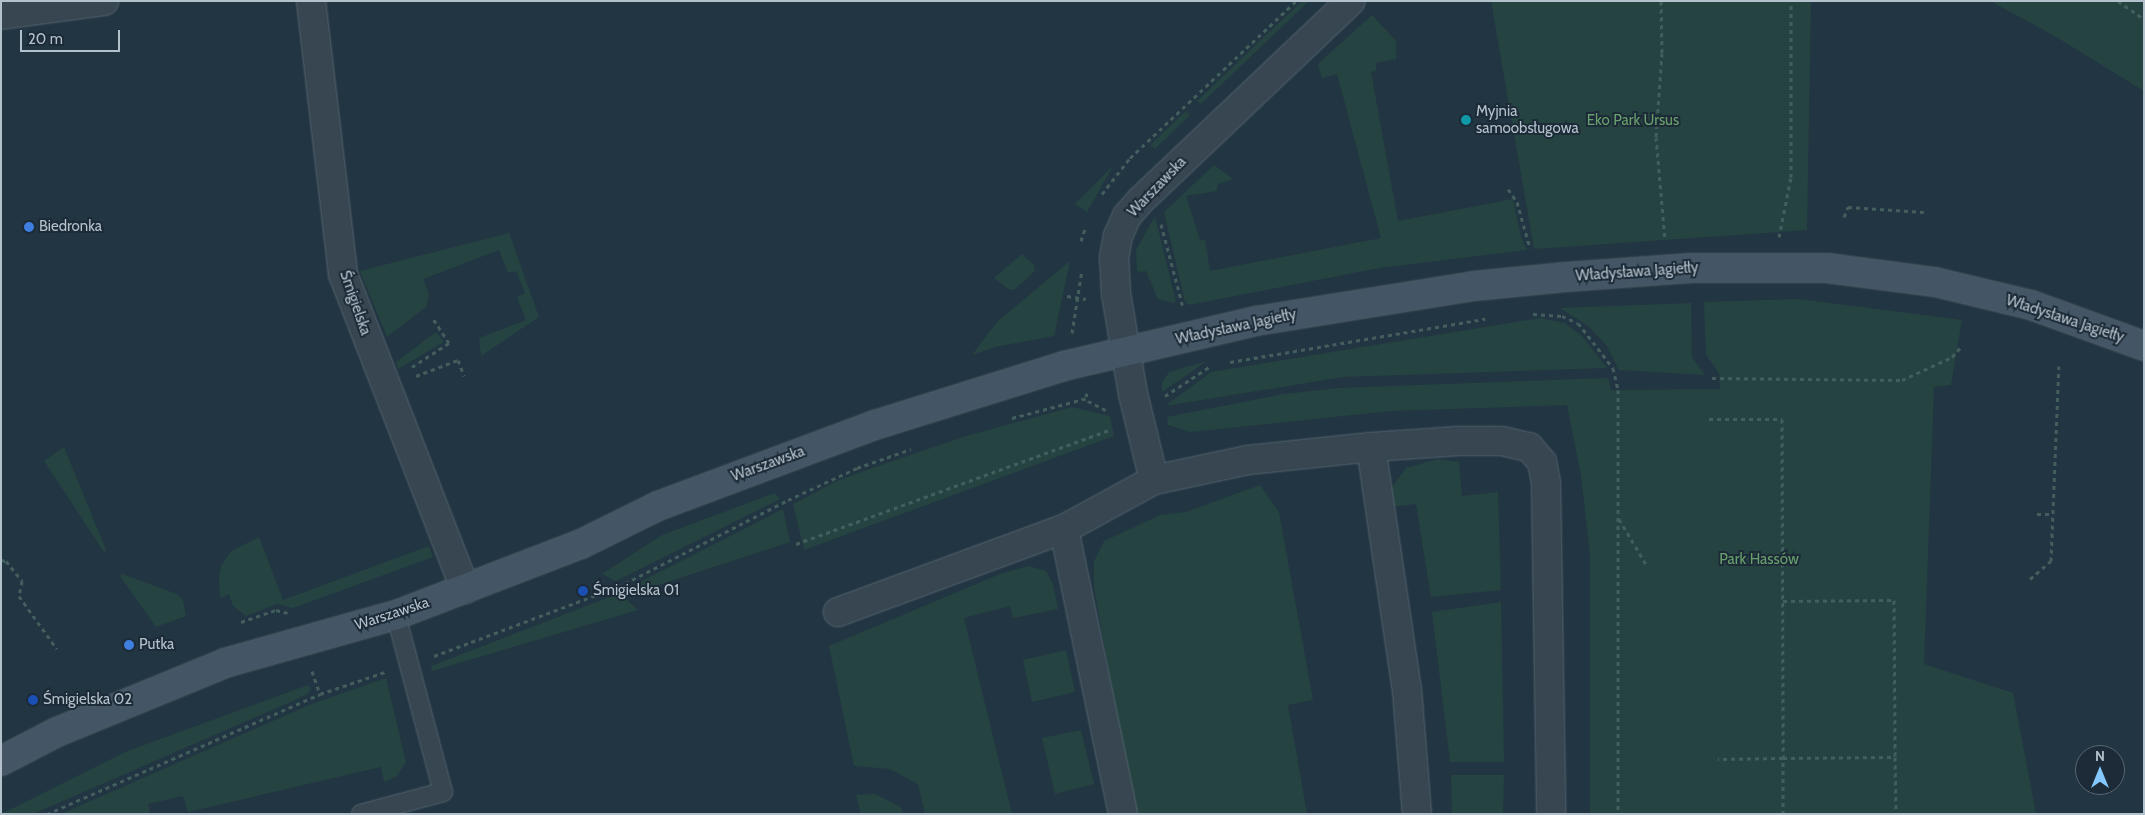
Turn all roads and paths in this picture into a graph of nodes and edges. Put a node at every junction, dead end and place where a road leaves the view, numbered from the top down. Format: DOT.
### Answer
graph roads {
  1 [pos="104,1"];
  2 [pos="311,1"];
  3 [pos="1296,1"];
  4 [pos="1351,1"];
  5 [pos="1661,1"];
  6 [pos="1791,1"];
  7 [pos="2118,1"];
  8 [pos="1,15"];
  9 [pos="2144,19"];
  10 [pos="1508,189"];
  11 [pos="1101,196"];
  12 [pos="1924,212"];
  13 [pos="1844,217"];
  14 [pos="1160,219"];
  15 [pos="1087,226"];
  16 [pos="1081,241"];
  17 [pos="1777,244"];
  18 [pos="1665,245"];
  19 [pos="1534,256"];
  20 [pos="1067,296"];
  21 [pos="1091,299"];
  22 [pos="1184,310"];
  23 [pos="1528,313"];
  24 [pos="432,318"];
  25 [pos="1491,318"];
  26 [pos="1962,346"];
  27 [pos="2144,346"];
  28 [pos="1126,351"];
  29 [pos="2059,366"];
  30 [pos="404,372"];
  31 [pos="464,376"];
  32 [pos="1712,378"];
  33 [pos="407,379"];
  34 [pos="1084,386"];
  35 [pos="1087,398"];
  36 [pos="1162,399"];
  37 [pos="1115,410"];
  38 [pos="1010,418"];
  39 [pos="1709,420"];
  40 [pos="1117,427"];
  41 [pos="1371,447"];
  42 [pos="913,448"];
  43 [pos="1154,480"];
  44 [pos="2038,514"];
  45 [pos="2053,514"];
  46 [pos="1618,518"];
  47 [pos="1064,529"];
  48 [pos="796,544"];
  49 [pos="1,560"];
  50 [pos="1647,566"];
  51 [pos="2030,579"];
  52 [pos="465,589"];
  53 [pos="1783,601"];
  54 [pos="838,612"];
  55 [pos="396,615"];
  56 [pos="291,617"];
  57 [pos="241,622"];
  58 [pos="57,649"];
  59 [pos="424,660"];
  60 [pos="389,670"];
  61 [pos="312,671"];
  62 [pos="320,694"];
  63 [pos="1895,757"];
  64 [pos="1718,758"];
  65 [pos="1784,758"];
  66 [pos="1,761"];
  67 [pos="369,813"];
  68 [pos="47,814"];
  69 [pos="1123,814"];
  70 [pos="1417,814"];
  71 [pos="1551,814"];
  72 [pos="1618,814"];
  73 [pos="1784,814"];
  74 [pos="1896,814"];
  1 -- 8 [label="street"];
  2 -- 52 [label="street, Śmigielska"];
  3 -- 11 [label="path"];
  4 -- 28 [label="street, Warszawska"];
  5 -- 18 [label="path"];
  6 -- 17 [label="path"];
  7 -- 9 [label="path"];
  10 -- 19 [label="path"];
  12 -- 13 [label="path"];
  14 -- 22 [label="path"];
  15 -- 16 [label="path"];
  20 -- 21 [label="path"];
  23 -- 46 [label="path"];
  24 -- 30 [label="path"];
  25 -- 36 [label="path"];
  26 -- 32 [label="path"];
  27 -- 28 [label="street, Władysława Jagiełły"];
  28 -- 43 [label="street"];
  28 -- 52 [label="street, Warszawska"];
  29 -- 45 [label="path"];
  31 -- 33 [label="path"];
  34 -- 35 [label="path"];
  35 -- 37 [label="path"];
  35 -- 38 [label="path"];
  39 -- 53 [label="path"];
  40 -- 48 [label="path"];
  41 -- 43 [label="street"];
  41 -- 70 [label="street"];
  41 -- 71 [label="street"];
  42 -- 59 [label="path"];
  43 -- 47 [label="street"];
  44 -- 45 [label="path"];
  45 -- 51 [label="path"];
  46 -- 50 [label="path"];
  46 -- 72 [label="path"];
  47 -- 54 [label="street"];
  47 -- 69 [label="street"];
  49 -- 58 [label="path"];
  52 -- 55 [label="street, Warszawska"];
  53 -- 63 [label="path"];
  53 -- 65 [label="path"];
  55 -- 66 [label="street, Warszawska"];
  55 -- 67 [label="lane"];
  56 -- 57 [label="path"];
  60 -- 62 [label="path"];
  61 -- 62 [label="path"];
  62 -- 68 [label="path"];
  63 -- 65 [label="path"];
  63 -- 74 [label="path"];
  64 -- 65 [label="path"];
  65 -- 73 [label="path"];
}
